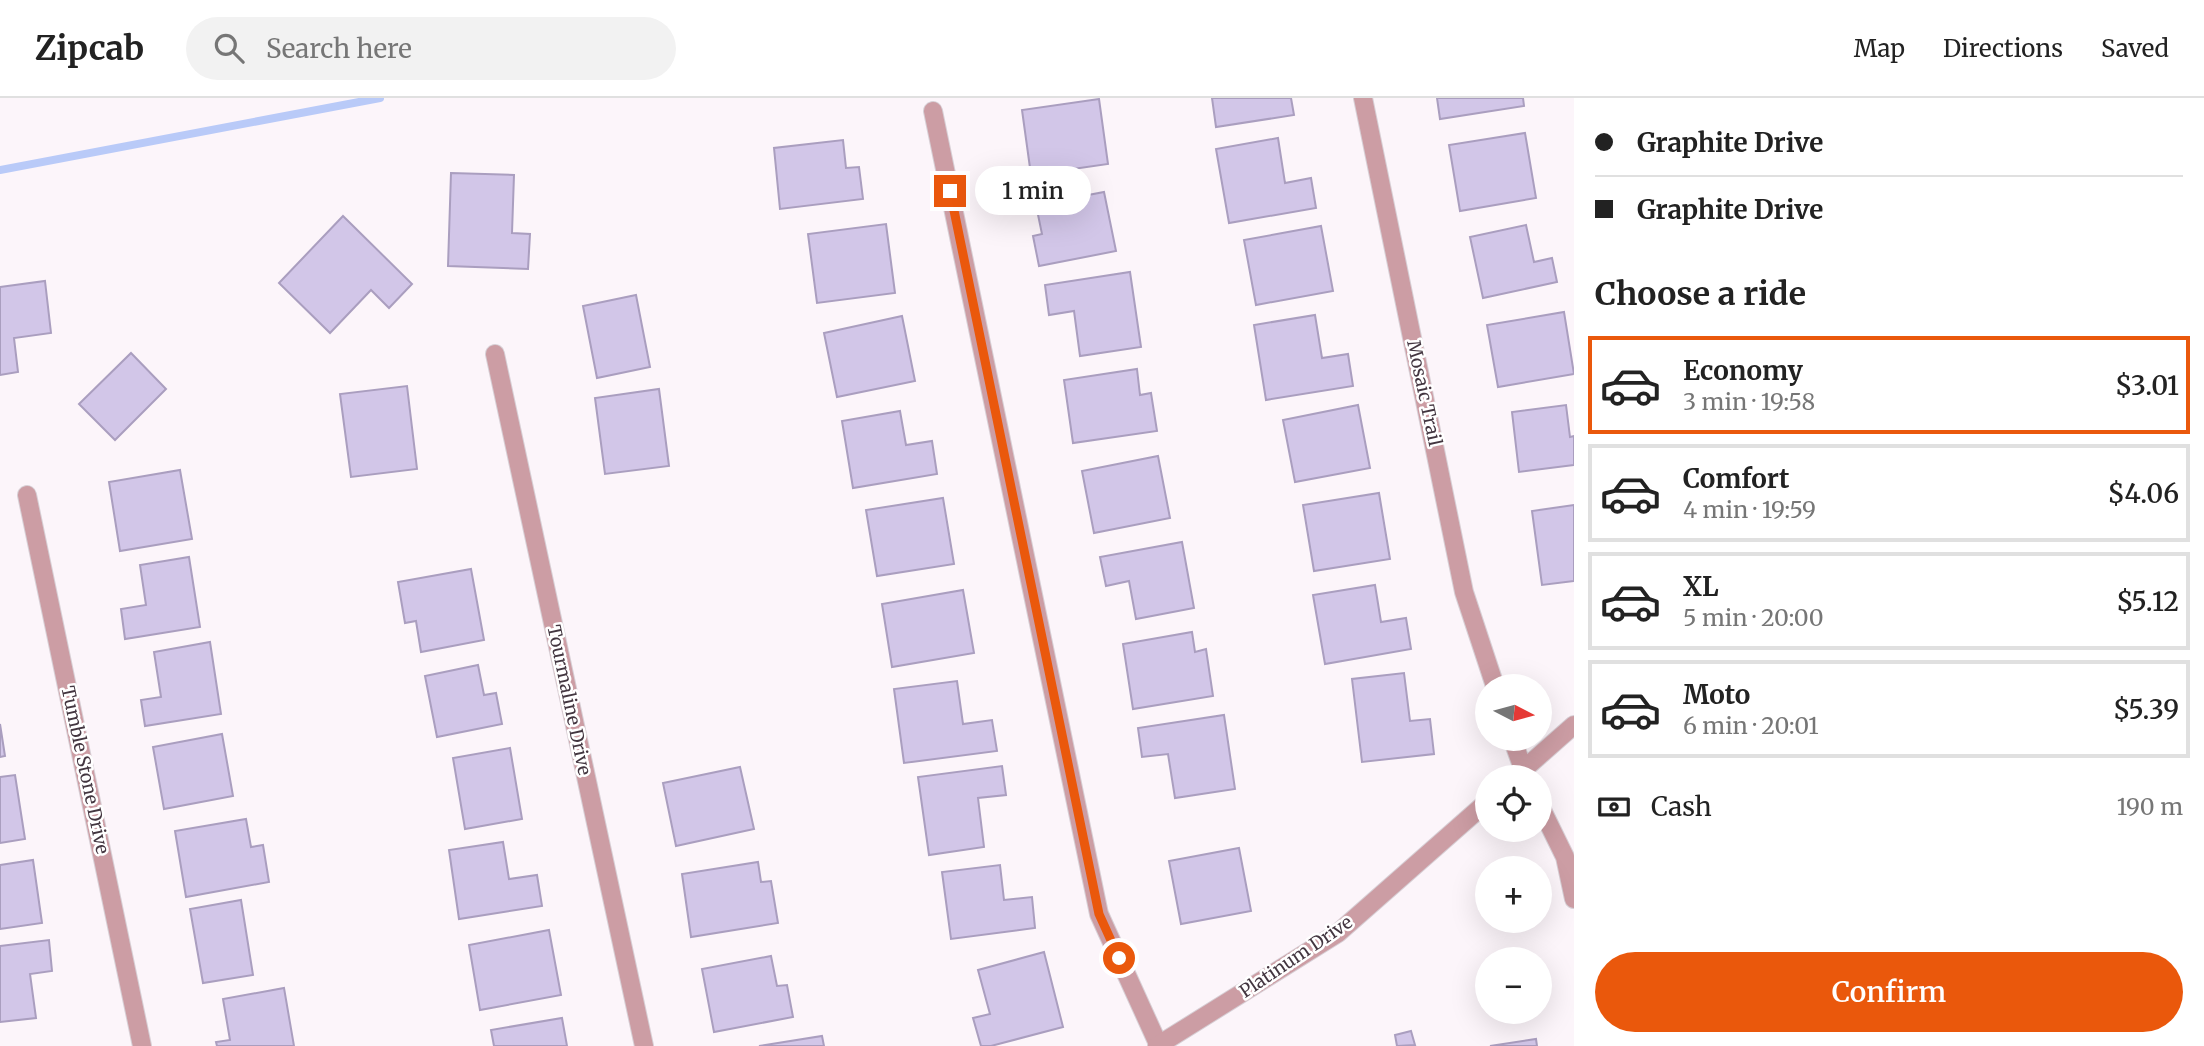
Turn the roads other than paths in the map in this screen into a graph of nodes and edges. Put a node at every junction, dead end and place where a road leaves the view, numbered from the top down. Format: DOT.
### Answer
graph roads {
  1 [pos="1363,98"];
  2 [pos="933,111"];
  3 [pos="495,354"];
  4 [pos="27,495"];
  5 [pos="1491,674"];
  6 [pos="1574,725"];
  7 [pos="1532,765"];
  8 [pos="1475,812"];
  9 [pos="1552,830"];
  10 [pos="1574,900"];
  11 [pos="142,1046"];
  12 [pos="644,1046"];
  13 [pos="1158,1046"];
  1 -- 5 [label="street, Mosaic Trail"];
  2 -- 13 [label="street"];
  3 -- 12 [label="street, Tourmaline Drive"];
  4 -- 11 [label="street, Tumble Stone Drive"];
  6 -- 7 [label="street"];
  8 -- 13 [label="street, Platinum Drive"];
  9 -- 10 [label="street"];
}
